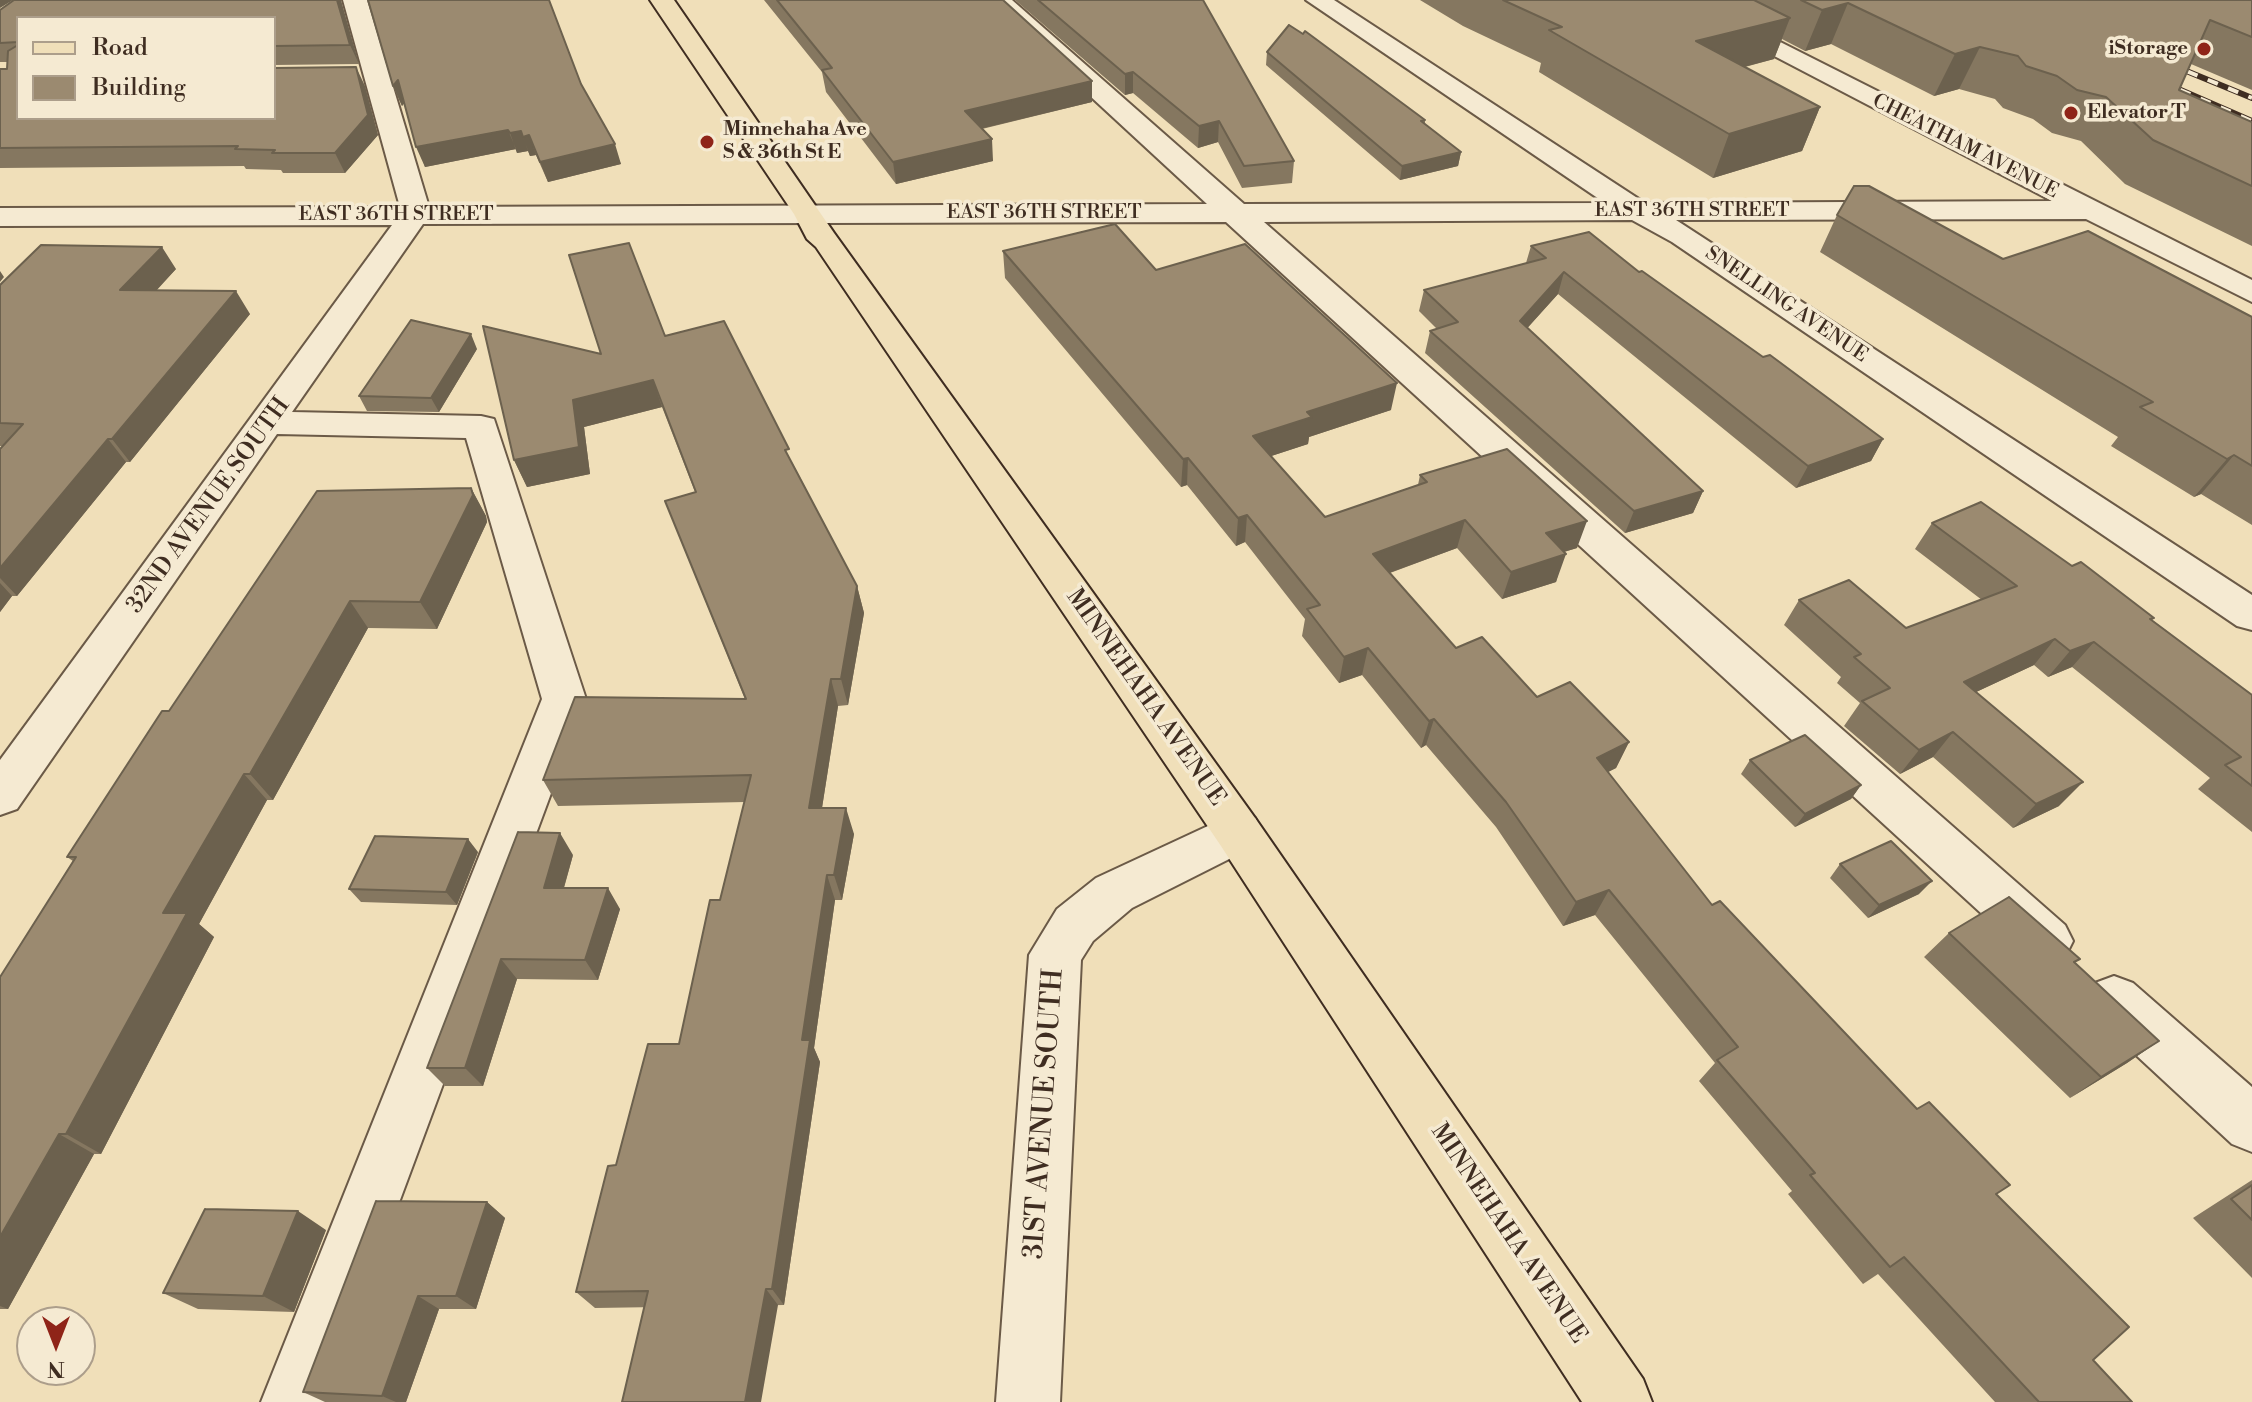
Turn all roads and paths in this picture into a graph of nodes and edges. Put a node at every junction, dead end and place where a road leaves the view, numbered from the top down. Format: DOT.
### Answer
graph roads {
  1 [pos="355,0"];
  2 [pos="662,0"];
  3 [pos="998,0"];
  4 [pos="1318,0"];
  5 [pos="1679,0"];
  6 [pos="377,75"];
  7 [pos="348,76"];
  8 [pos="2087,210"];
  9 [pos="1230,212"];
  10 [pos="1639,212"];
  11 [pos="415,214"];
  12 [pos="809,214"];
  13 [pos="0,217"];
  14 [pos="86,217"];
  15 [pos="61,244"];
  16 [pos="2252,292"];
  17 [pos="269,423"];
  18 [pos="2252,615"];
  19 [pos="0,796"];
  20 [pos="1238,832"];
  21 [pos="2252,1124"];
  22 [pos="293,1402"];
  23 [pos="1028,1402"];
  24 [pos="1620,1402"];
  1 -- 6 [label="street"];
  2 -- 12 [label="main road, MINNEHAHA AVENUE"];
  3 -- 9 [label="street"];
  4 -- 10 [label="street, SNELLING AVENUE"];
  5 -- 8 [label="street, CHEATHAM AVENUE"];
  6 -- 7 [label="street"];
  6 -- 11 [label="street"];
  8 -- 10 [label="street, EAST 36TH STREET"];
  8 -- 16 [label="street, CHEATHAM AVENUE"];
  9 -- 10 [label="street, EAST 36TH STREET"];
  9 -- 12 [label="street, EAST 36TH STREET"];
  9 -- 21 [label="street"];
  10 -- 18 [label="street, SNELLING AVENUE"];
  11 -- 12 [label="street, EAST 36TH STREET"];
  11 -- 14 [label="street, EAST 36TH STREET"];
  11 -- 17 [label="street, 32ND AVENUE SOUTH"];
  12 -- 20 [label="main road, MINNEHAHA AVENUE"];
  13 -- 14 [label="street, EAST 36TH STREET"];
  14 -- 15 [label="street"];
  17 -- 19 [label="street, 32ND AVENUE SOUTH"];
  17 -- 22 [label="street"];
  20 -- 23 [label="street, 31ST AVENUE SOUTH"];
  20 -- 24 [label="main road, MINNEHAHA AVENUE"];
}
